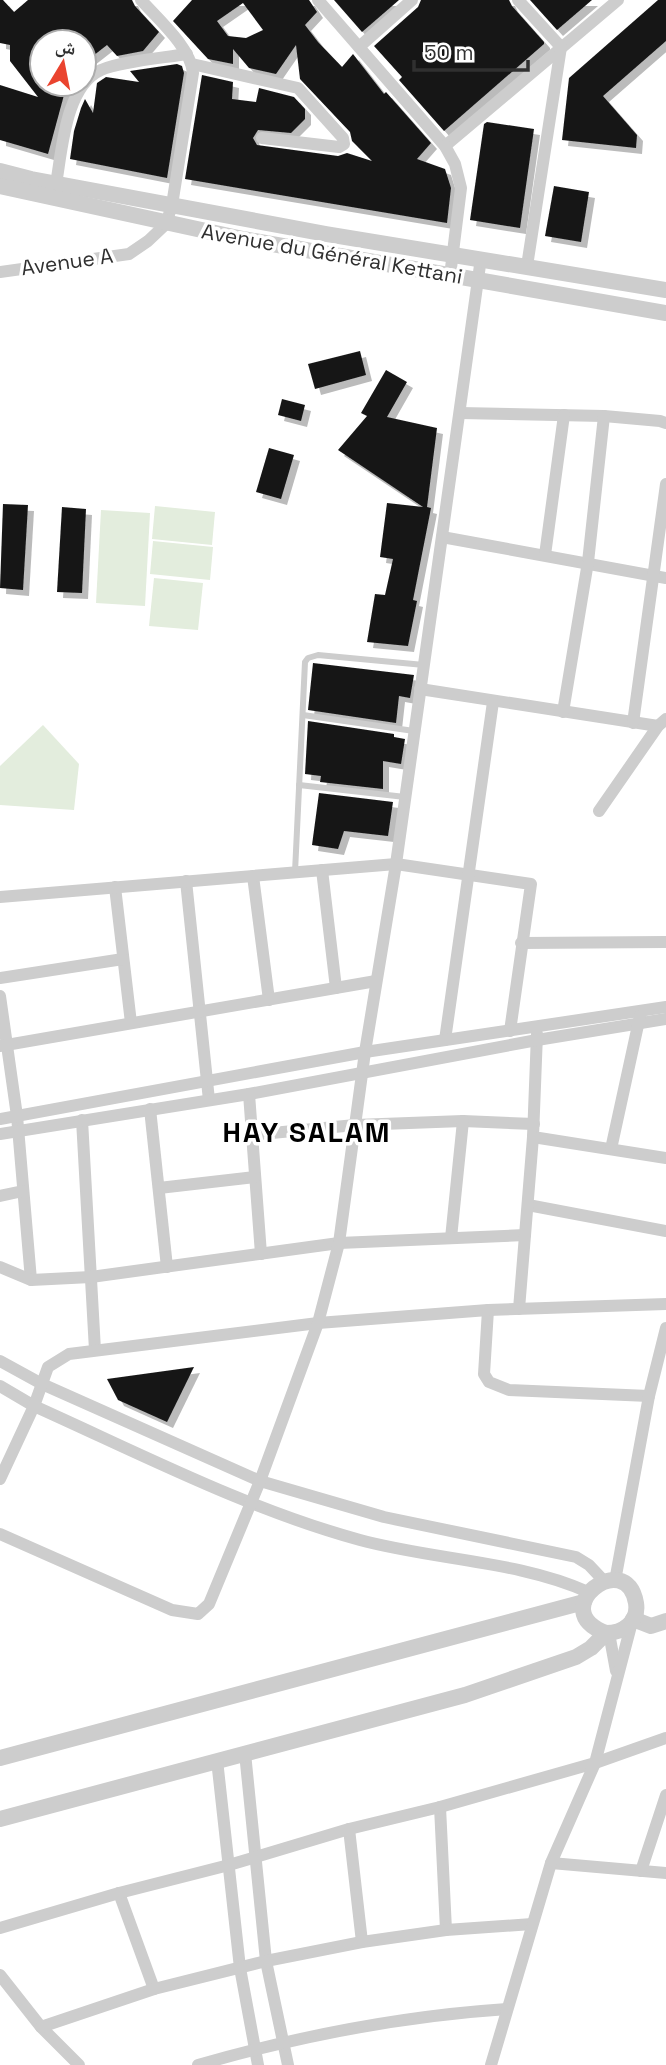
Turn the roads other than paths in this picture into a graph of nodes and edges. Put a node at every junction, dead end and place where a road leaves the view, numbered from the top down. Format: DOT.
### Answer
graph roads {
  1 [pos="141,0"];
  2 [pos="318,0"];
  3 [pos="412,0"];
  4 [pos="518,0"];
  5 [pos="618,0"];
  6 [pos="359,47"];
  7 [pos="561,47"];
  8 [pos="190,59"];
  9 [pos="262,138"];
  10 [pos="445,146"];
  11 [pos="0,171"];
  12 [pos="56,184"];
  13 [pos="0,186"];
  14 [pos="172,205"];
  15 [pos="166,224"];
  16 [pos="453,254"];
  17 [pos="481,258"];
  18 [pos="527,266"];
  19 [pos="0,272"];
  20 [pos="450,276"];
  21 [pos="479,281"];
  22 [pos="666,290"];
  23 [pos="666,313"];
  24 [pos="460,413"];
  25 [pos="564,415"];
  26 [pos="604,416"];
  27 [pos="666,424"];
  28 [pos="666,484"];
  29 [pos="442,537"];
  30 [pos="545,555"];
  31 [pos="588,562"];
  32 [pos="660,577"];
  33 [pos="424,666"];
  34 [pos="420,689"];
  35 [pos="493,702"];
  36 [pos="563,712"];
  37 [pos="303,715"];
  38 [pos="633,723"];
  39 [pos="662,723"];
  40 [pos="414,731"];
  41 [pos="299,785"];
  42 [pos="405,797"];
  43 [pos="599,811"];
  44 [pos="396,864"];
  45 [pos="322,870"];
  46 [pos="295,872"];
  47 [pos="468,874"];
  48 [pos="253,876"];
  49 [pos="186,881"];
  50 [pos="115,887"];
  51 [pos="0,897"];
  52 [pos="666,942"];
  53 [pos="521,943"];
  54 [pos="123,959"];
  55 [pos="0,978"];
  56 [pos="376,981"];
  57 [pos="336,988"];
  58 [pos="0,996"];
  59 [pos="269,1000"];
  60 [pos="666,1007"];
  61 [pos="199,1012"];
  62 [pos="640,1017"];
  63 [pos="666,1019"];
  64 [pos="131,1023"];
  65 [pos="510,1031"];
  66 [pos="537,1034"];
  67 [pos="445,1040"];
  68 [pos="3,1046"];
  69 [pos="365,1052"];
  70 [pos="362,1072"];
  71 [pos="207,1081"];
  72 [pos="249,1094"];
  73 [pos="209,1100"];
  74 [pos="150,1109"];
  75 [pos="17,1116"];
  76 [pos="0,1119"];
  77 [pos="82,1120"];
  78 [pos="463,1121"];
  79 [pos="534,1124"];
  80 [pos="355,1125"];
  81 [pos="18,1130"];
  82 [pos="0,1133"];
  83 [pos="252,1135"];
  84 [pos="533,1138"];
  85 [pos="611,1149"];
  86 [pos="666,1158"];
  87 [pos="255,1177"];
  88 [pos="159,1188"];
  89 [pos="23,1191"];
  90 [pos="0,1196"];
  91 [pos="528,1205"];
  92 [pos="666,1231"];
  93 [pos="525,1235"];
  94 [pos="452,1238"];
  95 [pos="339,1243"];
  96 [pos="261,1254"];
  97 [pos="0,1267"];
  98 [pos="167,1267"];
  99 [pos="91,1277"];
  100 [pos="31,1280"];
  101 [pos="666,1304"];
  102 [pos="519,1309"];
  103 [pos="488,1310"];
  104 [pos="318,1323"];
  105 [pos="666,1328"];
  106 [pos="95,1350"];
  107 [pos="0,1361"];
  108 [pos="42,1384"];
  109 [pos="0,1386"];
  110 [pos="649,1396"];
  111 [pos="34,1406"];
  112 [pos="0,1479"];
  113 [pos="260,1481"];
  114 [pos="250,1503"];
  115 [pos="0,1534"];
  116 [pos="609,1581"];
  117 [pos="586,1597"];
  118 [pos="633,1621"];
  119 [pos="666,1621"];
  120 [pos="607,1633"];
  121 [pos="617,1675"];
  122 [pos="666,1738"];
  123 [pos="245,1753"];
  124 [pos="0,1758"];
  125 [pos="217,1760"];
  126 [pos="595,1763"];
  127 [pos="666,1795"];
  128 [pos="440,1807"];
  129 [pos="0,1819"];
  130 [pos="349,1829"];
  131 [pos="256,1857"];
  132 [pos="551,1863"];
  133 [pos="229,1865"];
  134 [pos="641,1871"];
  135 [pos="666,1873"];
  136 [pos="120,1893"];
  137 [pos="532,1924"];
  138 [pos="0,1928"];
  139 [pos="446,1930"];
  140 [pos="362,1942"];
  141 [pos="266,1961"];
  142 [pos="240,1968"];
  143 [pos="0,1975"];
  144 [pos="154,1989"];
  145 [pos="507,2010"];
  146 [pos="41,2027"];
  147 [pos="282,2042"];
  148 [pos="255,2048"];
  149 [pos="79,2065"];
  150 [pos="198,2065"];
  151 [pos="258,2065"];
  152 [pos="288,2065"];
  153 [pos="491,2065"];
  1 -- 8 [label="street"];
  2 -- 6 [label="street"];
  3 -- 6 [label="street"];
  4 -- 7 [label="street"];
  5 -- 7 [label="street"];
  6 -- 10 [label="street"];
  7 -- 10 [label="street"];
  7 -- 18 [label="street"];
  8 -- 9 [label="street"];
  8 -- 12 [label="street"];
  8 -- 14 [label="street"];
  10 -- 16 [label="street"];
  11 -- 12 [label="street, Avenue du Général Kettani"];
  12 -- 14 [label="street, Avenue du Général Kettani"];
  13 -- 15 [label="street, Avenue du Général Kettani"];
  14 -- 15 [label="street"];
  14 -- 16 [label="street, Avenue du Général Kettani"];
  15 -- 19 [label="street, Avenue A"];
  15 -- 20 [label="street, Avenue du Général Kettani"];
  16 -- 17 [label="street, Avenue du Général Kettani"];
  16 -- 20 [label="street"];
  17 -- 18 [label="street, Avenue du Général Kettani"];
  17 -- 21 [label="street"];
  18 -- 22 [label="street, Avenue du Général Kettani"];
  20 -- 21 [label="street, Avenue du Général Kettani"];
  21 -- 23 [label="street, Avenue du Général Kettani"];
  21 -- 24 [label="street"];
  24 -- 25 [label="street"];
  24 -- 29 [label="street"];
  25 -- 26 [label="street"];
  25 -- 30 [label="street"];
  26 -- 27 [label="street"];
  26 -- 31 [label="street"];
  28 -- 32 [label="street"];
  29 -- 30 [label="street"];
  29 -- 33 [label="street"];
  30 -- 31 [label="street"];
  31 -- 32 [label="street"];
  31 -- 36 [label="street"];
  32 -- 38 [label="street"];
  33 -- 34 [label="street"];
  33 -- 37 [label="lane"];
  34 -- 35 [label="street"];
  34 -- 40 [label="street"];
  35 -- 36 [label="street"];
  35 -- 47 [label="street"];
  36 -- 38 [label="street"];
  37 -- 40 [label="lane"];
  37 -- 41 [label="lane"];
  38 -- 39 [label="street"];
  39 -- 43 [label="street"];
  40 -- 42 [label="street"];
  41 -- 42 [label="lane"];
  41 -- 46 [label="lane"];
  42 -- 44 [label="street"];
  44 -- 45 [label="street"];
  44 -- 47 [label="street"];
  44 -- 56 [label="street"];
  45 -- 46 [label="street"];
  45 -- 57 [label="street"];
  46 -- 48 [label="street"];
  47 -- 53 [label="street"];
  47 -- 67 [label="street"];
  48 -- 49 [label="street"];
  48 -- 59 [label="street"];
  49 -- 50 [label="street"];
  49 -- 61 [label="street"];
  50 -- 51 [label="street"];
  50 -- 54 [label="street"];
  52 -- 53 [label="street"];
  53 -- 65 [label="street"];
  54 -- 55 [label="street"];
  54 -- 64 [label="street"];
  56 -- 57 [label="street"];
  56 -- 69 [label="street"];
  57 -- 59 [label="street"];
  58 -- 68 [label="street"];
  59 -- 61 [label="street"];
  60 -- 62 [label="street"];
  61 -- 64 [label="street"];
  61 -- 71 [label="street"];
  62 -- 63 [label="street"];
  62 -- 66 [label="street"];
  62 -- 85 [label="street"];
  64 -- 68 [label="street"];
  65 -- 66 [label="street"];
  65 -- 67 [label="street"];
  66 -- 70 [label="street"];
  66 -- 79 [label="street"];
  67 -- 69 [label="street"];
  68 -- 75 [label="street"];
  69 -- 70 [label="street"];
  69 -- 71 [label="street"];
  70 -- 72 [label="street"];
  70 -- 80 [label="street"];
  71 -- 73 [label="street"];
  71 -- 75 [label="street"];
  72 -- 73 [label="street"];
  72 -- 83 [label="street"];
  73 -- 74 [label="street"];
  74 -- 77 [label="street"];
  74 -- 88 [label="street"];
  75 -- 76 [label="street"];
  75 -- 81 [label="street"];
  77 -- 81 [label="street"];
  77 -- 99 [label="street"];
  78 -- 79 [label="street"];
  78 -- 80 [label="street"];
  78 -- 94 [label="street"];
  79 -- 84 [label="street"];
  80 -- 83 [label="street"];
  80 -- 95 [label="street"];
  81 -- 82 [label="street"];
  81 -- 89 [label="street"];
  83 -- 87 [label="street"];
  84 -- 85 [label="street"];
  84 -- 91 [label="street"];
  85 -- 86 [label="street"];
  87 -- 88 [label="street"];
  87 -- 96 [label="street"];
  88 -- 98 [label="street"];
  89 -- 90 [label="street"];
  89 -- 100 [label="street"];
  91 -- 92 [label="street"];
  91 -- 93 [label="street"];
  93 -- 94 [label="street"];
  93 -- 102 [label="street"];
  94 -- 95 [label="street"];
  95 -- 96 [label="street"];
  95 -- 104 [label="street"];
  96 -- 98 [label="street"];
  97 -- 100 [label="street"];
  98 -- 99 [label="street"];
  99 -- 100 [label="street"];
  99 -- 106 [label="street"];
  101 -- 102 [label="street"];
  102 -- 103 [label="street"];
  103 -- 104 [label="street"];
  103 -- 110 [label="street"];
  104 -- 106 [label="street"];
  104 -- 113 [label="street"];
  105 -- 110 [label="street"];
  106 -- 108 [label="street"];
  107 -- 108 [label="street"];
  108 -- 111 [label="street"];
  108 -- 113 [label="street"];
  109 -- 111 [label="street"];
  110 -- 116 [label="street"];
  111 -- 112 [label="street"];
  111 -- 114 [label="street"];
  113 -- 114 [label="street"];
  113 -- 116 [label="street"];
  114 -- 115 [label="street"];
  114 -- 117 [label="street"];
  116 -- 117 [label="street"];
  116 -- 118 [label="street"];
  117 -- 120 [label="street"];
  117 -- 124 [label="street"];
  118 -- 119 [label="street"];
  118 -- 120 [label="street"];
  118 -- 121 [label="street"];
  120 -- 121 [label="street"];
  120 -- 123 [label="street"];
  121 -- 126 [label="street"];
  122 -- 126 [label="street"];
  123 -- 125 [label="street"];
  123 -- 131 [label="street"];
  125 -- 129 [label="street"];
  125 -- 133 [label="street"];
  126 -- 128 [label="street"];
  126 -- 132 [label="street"];
  127 -- 134 [label="street"];
  128 -- 130 [label="street"];
  128 -- 139 [label="street"];
  130 -- 131 [label="street"];
  130 -- 140 [label="street"];
  131 -- 133 [label="street"];
  131 -- 141 [label="street"];
  132 -- 134 [label="street"];
  132 -- 137 [label="street"];
  133 -- 136 [label="street"];
  133 -- 142 [label="street"];
  134 -- 135 [label="street"];
  136 -- 138 [label="street"];
  136 -- 144 [label="street"];
  137 -- 139 [label="street"];
  137 -- 145 [label="street"];
  139 -- 140 [label="street"];
  140 -- 141 [label="street"];
  141 -- 142 [label="street"];
  141 -- 147 [label="street"];
  142 -- 144 [label="street"];
  142 -- 148 [label="street"];
  143 -- 146 [label="street"];
  144 -- 146 [label="street"];
  145 -- 147 [label="street"];
  145 -- 153 [label="street"];
  146 -- 149 [label="street"];
  147 -- 148 [label="street"];
  147 -- 152 [label="street"];
  148 -- 150 [label="street"];
  148 -- 151 [label="street"];
}
